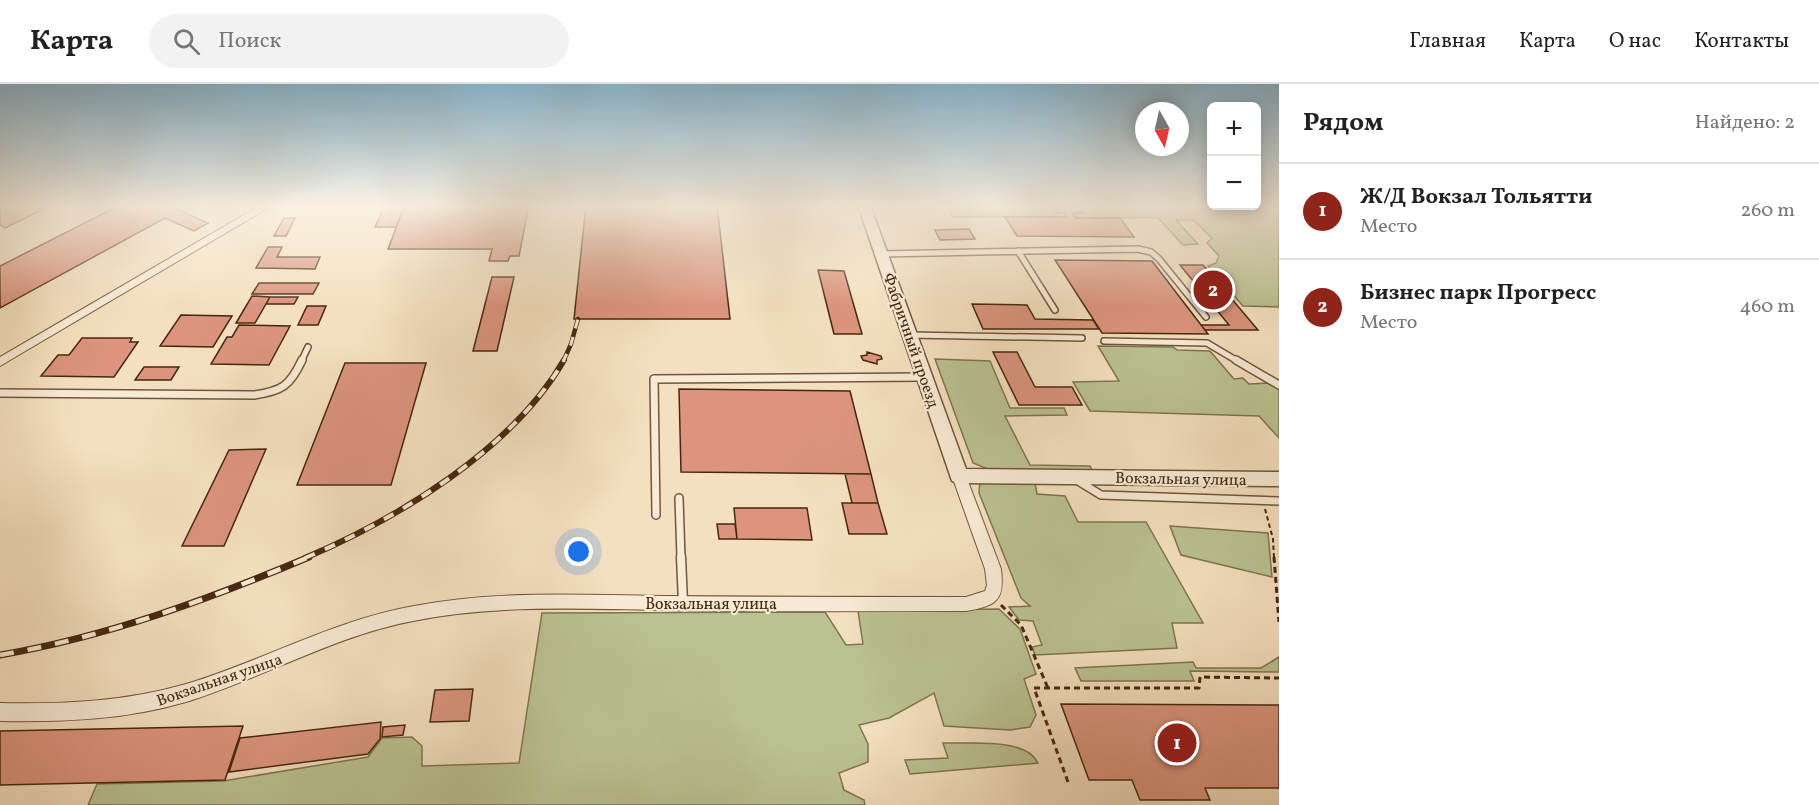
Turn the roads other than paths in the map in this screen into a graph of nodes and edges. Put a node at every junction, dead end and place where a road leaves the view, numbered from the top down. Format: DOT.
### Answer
graph roads {
  1 [pos="211,239"];
  2 [pos="876,239"];
  3 [pos="1018,251"];
  4 [pos="881,254"];
  5 [pos="1055,310"];
  6 [pos="1206,317"];
  7 [pos="910,335"];
  8 [pos="1082,338"];
  9 [pos="1104,340"];
  10 [pos="308,347"];
  11 [pos="0,362"];
  12 [pos="925,377"];
  13 [pos="1279,385"];
  14 [pos="0,393"];
  15 [pos="959,476"];
  16 [pos="1071,476"];
  17 [pos="1279,479"];
  18 [pos="678,498"];
  19 [pos="1279,501"];
  20 [pos="656,515"];
  21 [pos="683,603"];
  22 [pos="0,712"];
  1 -- 11 [label="street"];
  2 -- 4 [label="street, Фабричный проезд"];
  3 -- 4 [label="lane"];
  3 -- 5 [label="lane"];
  3 -- 6 [label="lane"];
  4 -- 7 [label="street, Фабричный проезд"];
  7 -- 8 [label="lane"];
  7 -- 12 [label="street, Фабричный проезд"];
  9 -- 13 [label="lane"];
  10 -- 14 [label="lane"];
  12 -- 15 [label="street, Фабричный проезд"];
  12 -- 20 [label="lane"];
  15 -- 16 [label="street, Вокзальная улица"];
  15 -- 21 [label="street, Вокзальная улица"];
  16 -- 17 [label="street, Вокзальная улица"];
  16 -- 19 [label="lane"];
  18 -- 21 [label="lane"];
  21 -- 22 [label="street, Вокзальная улица"];
}
